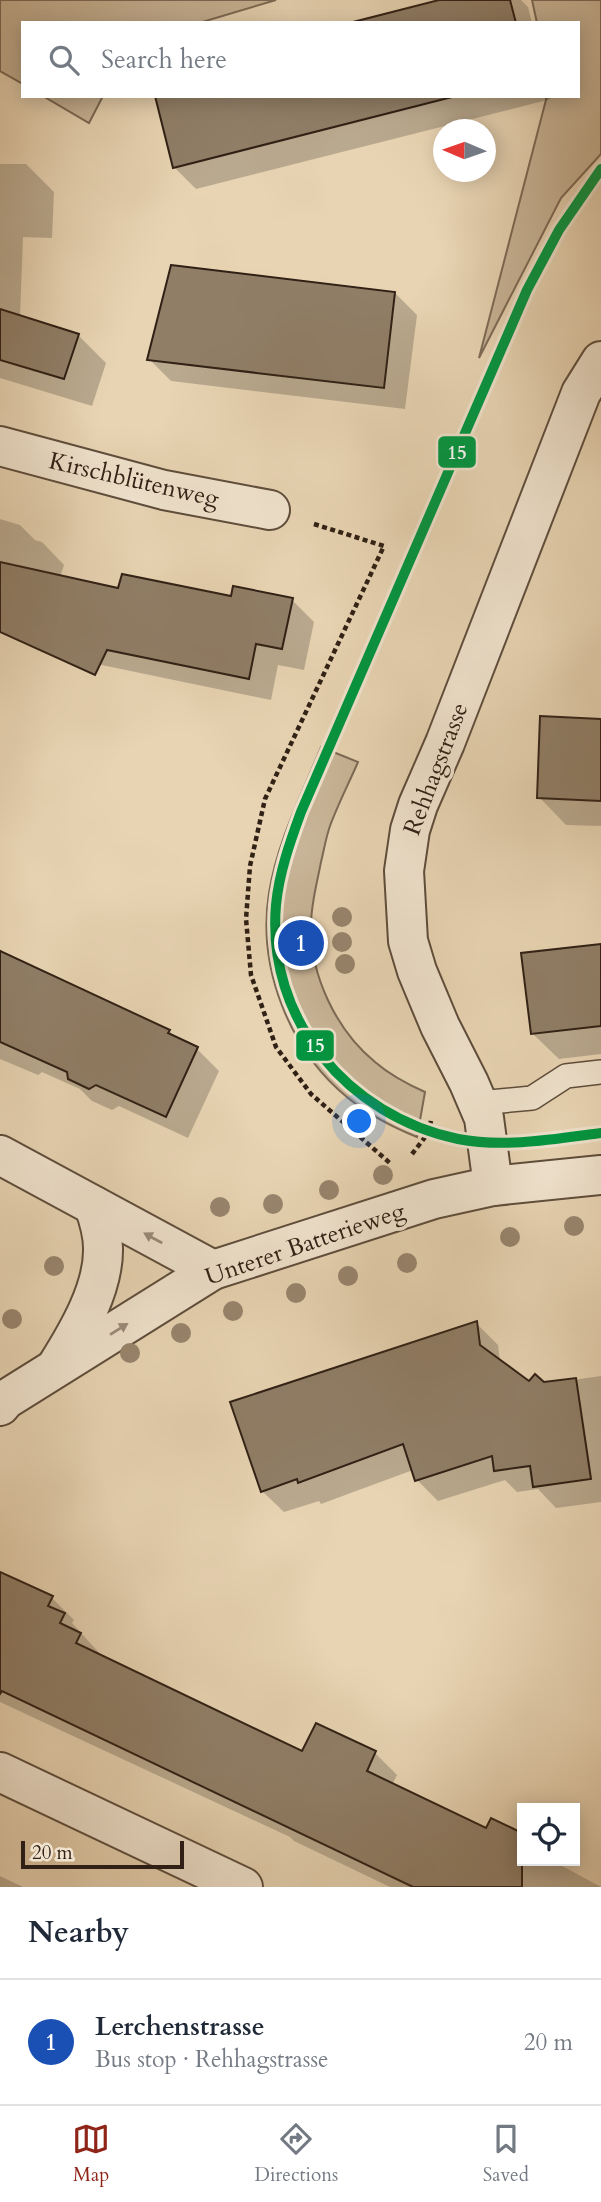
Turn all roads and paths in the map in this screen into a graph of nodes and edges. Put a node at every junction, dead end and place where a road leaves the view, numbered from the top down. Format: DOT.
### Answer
graph roads {
  1 [pos="594,383"];
  2 [pos="0,446"];
  3 [pos="270,510"];
  4 [pos="601,1072"];
  5 [pos="479,1103"];
  6 [pos="0,1155"];
  7 [pos="601,1175"];
  8 [pos="493,1186"];
  9 [pos="434,1199"];
  10 [pos="94,1206"];
  11 [pos="212,1270"];
  12 [pos="55,1369"];
  13 [pos="0,1406"];
  14 [pos="0,1772"];
  15 [pos="243,1887"];
  1 -- 5 [label="street, Rehhagstrasse"];
  2 -- 3 [label="street, Kirschblütenweg"];
  3 -- 9 [label="path"];
  4 -- 5 [label="lane"];
  5 -- 8 [label="street, Rehhagstrasse"];
  6 -- 10 [label="street"];
  7 -- 8 [label="street, Unterer Batterieweg"];
  8 -- 9 [label="street, Unterer Batterieweg"];
  9 -- 11 [label="street, Unterer Batterieweg"];
  11 -- 10 [label="street, one-way"];
  10 -- 12 [label="street, Unterer Batterieweg"];
  12 -- 11 [label="street, Unterer Batterieweg, one-way"];
  12 -- 13 [label="street, Unterer Batterieweg"];
  14 -- 15 [label="street"];
}
